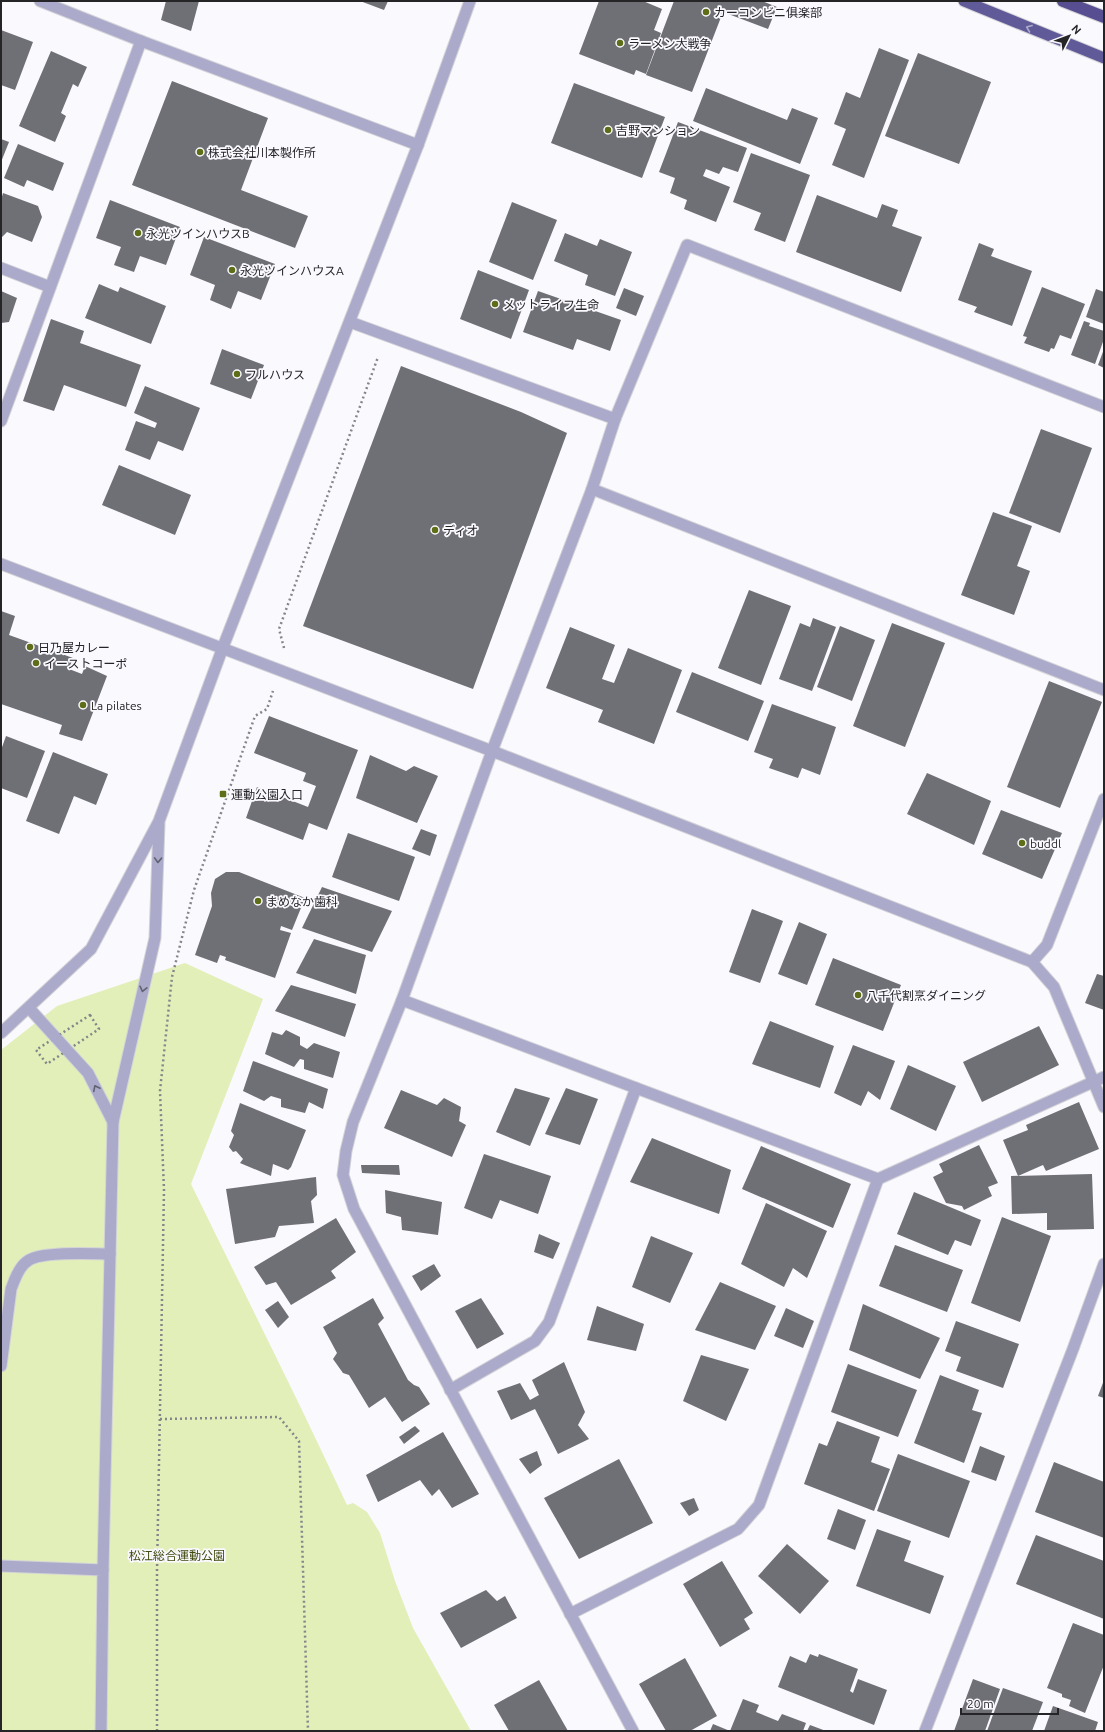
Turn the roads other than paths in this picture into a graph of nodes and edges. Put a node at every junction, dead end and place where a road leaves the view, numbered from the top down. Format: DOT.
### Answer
graph roads {
  1 [pos="40,1"];
  2 [pos="470,1"];
  3 [pos="964,1"];
  4 [pos="1063,1"];
  5 [pos="1104,17"];
  6 [pos="140,41"];
  7 [pos="1104,58"];
  8 [pos="418,145"];
  9 [pos="1,268"];
  10 [pos="50,287"];
  11 [pos="350,322"];
  12 [pos="1104,407"];
  13 [pos="615,419"];
  14 [pos="1,421"];
  15 [pos="592,489"];
  16 [pos="1,564"];
  17 [pos="223,648"];
  18 [pos="1104,690"];
  19 [pos="492,751"];
  20 [pos="1104,799"];
  21 [pos="159,821"];
  22 [pos="1032,962"];
  23 [pos="402,1000"];
  24 [pos="28,1008"];
  25 [pos="1,1033"];
  26 [pos="1099,1079"];
  27 [pos="636,1088"];
  28 [pos="1104,1108"];
  29 [pos="114,1122"];
  30 [pos="878,1179"];
  31 [pos="110,1254"];
  32 [pos="1104,1264"];
  33 [pos="1,1366"];
  34 [pos="450,1390"];
  35 [pos="1,1566"];
  36 [pos="103,1570"];
  37 [pos="570,1614"];
  38 [pos="101,1731"];
  39 [pos="634,1731"];
  40 [pos="925,1731"];
  1 -- 6 [label="street"];
  2 -- 8 [label="street"];
  7 -- 3 [label="highway, one-way"];
  4 -- 5 [label="highway"];
  6 -- 8 [label="street"];
  6 -- 10 [label="street"];
  8 -- 11 [label="street"];
  9 -- 10 [label="street"];
  10 -- 14 [label="street"];
  11 -- 13 [label="street"];
  11 -- 17 [label="street"];
  12 -- 13 [label="street"];
  13 -- 15 [label="street"];
  15 -- 18 [label="street"];
  15 -- 19 [label="street"];
  16 -- 17 [label="street"];
  17 -- 19 [label="street"];
  17 -- 21 [label="street"];
  19 -- 22 [label="street"];
  19 -- 23 [label="street"];
  20 -- 22 [label="street"];
  21 -- 24 [label="street"];
  21 -- 29 [label="street, one-way"];
  22 -- 26 [label="street"];
  23 -- 27 [label="street"];
  23 -- 34 [label="street"];
  24 -- 25 [label="street"];
  29 -- 24 [label="street, one-way"];
  26 -- 28 [label="street"];
  26 -- 30 [label="street"];
  27 -- 30 [label="street"];
  27 -- 34 [label="street"];
  29 -- 31 [label="street"];
  30 -- 37 [label="street"];
  31 -- 33 [label="street"];
  31 -- 36 [label="street"];
  32 -- 40 [label="street"];
  34 -- 37 [label="street"];
  35 -- 36 [label="street"];
  36 -- 38 [label="street"];
  37 -- 39 [label="street"];
}
